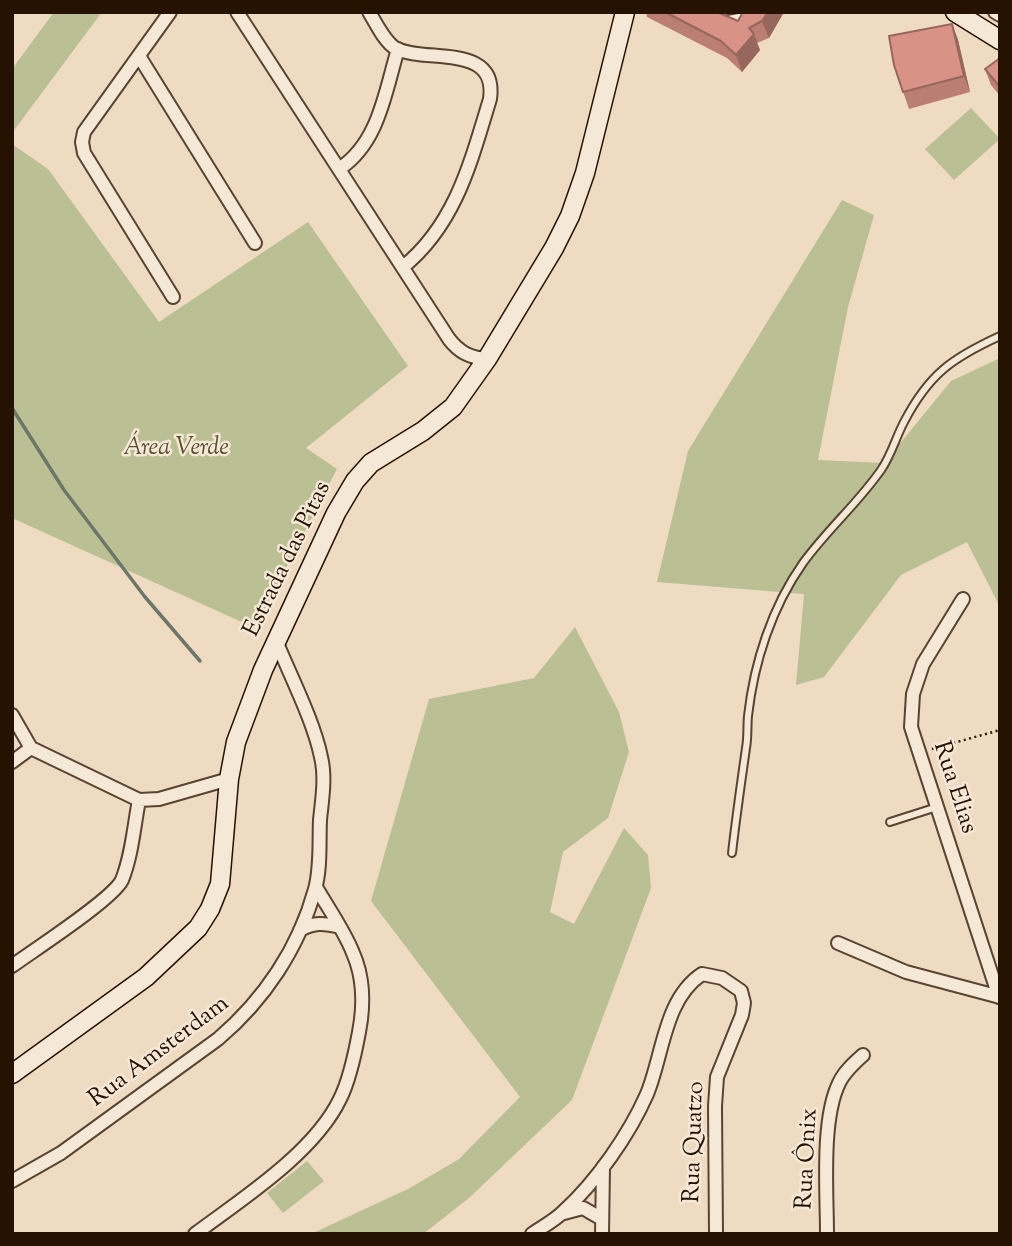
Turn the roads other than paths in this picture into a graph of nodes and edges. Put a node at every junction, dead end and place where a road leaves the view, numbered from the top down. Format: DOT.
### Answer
graph roads {
  1 [pos="170,12"];
  2 [pos="237,12"];
  3 [pos="369,12"];
  4 [pos="625,12"];
  5 [pos="742,12"];
  6 [pos="955,12"];
  7 [pos="995,12"];
  8 [pos="1000,15"];
  9 [pos="722,18"];
  10 [pos="1000,40"];
  11 [pos="398,49"];
  12 [pos="139,55"];
  13 [pos="339,169"];
  14 [pos="255,243"];
  15 [pos="403,267"];
  16 [pos="173,298"];
  17 [pos="1000,336"];
  18 [pos="486,359"];
  19 [pos="963,599"];
  20 [pos="277,642"];
  21 [pos="12,715"];
  22 [pos="30,748"];
  23 [pos="12,762"];
  24 [pos="229,779"];
  25 [pos="138,800"];
  26 [pos="937,807"];
  27 [pos="890,822"];
  28 [pos="732,853"];
  29 [pos="316,887"];
  30 [pos="340,928"];
  31 [pos="300,930"];
  32 [pos="838,943"];
  33 [pos="12,966"];
  34 [pos="999,997"];
  35 [pos="863,1055"];
  36 [pos="12,1074"];
  37 [pos="603,1167"];
  38 [pos="12,1181"];
  39 [pos="562,1213"];
  40 [pos="602,1219"];
  41 [pos="195,1234"];
  42 [pos="532,1234"];
  43 [pos="601,1234"];
  44 [pos="716,1234"];
  45 [pos="827,1234"];
  1 -- 12 [label="street"];
  2 -- 13 [label="street"];
  3 -- 11 [label="street"];
  4 -- 18 [label="main road, Estrada das Pitas"];
  5 -- 9 [label="lane"];
  6 -- 10 [label="main road"];
  7 -- 8 [label="street"];
  11 -- 13 [label="street"];
  11 -- 15 [label="street"];
  12 -- 14 [label="street"];
  12 -- 16 [label="street"];
  13 -- 15 [label="street"];
  15 -- 18 [label="street"];
  17 -- 28 [label="lane"];
  18 -- 20 [label="main road, Estrada das Pitas"];
  19 -- 26 [label="street, Rua Elias"];
  20 -- 24 [label="main road, Estrada das Pitas"];
  20 -- 29 [label="street, Rua Amsterdam"];
  21 -- 22 [label="street"];
  22 -- 23 [label="street"];
  22 -- 25 [label="street"];
  24 -- 25 [label="street"];
  24 -- 36 [label="main road, Estrada das Pitas"];
  25 -- 33 [label="street"];
  26 -- 27 [label="lane"];
  26 -- 34 [label="street, Rua Elias"];
  29 -- 30 [label="street"];
  29 -- 31 [label="street, Rua Amsterdam"];
  30 -- 31 [label="street"];
  30 -- 41 [label="street"];
  31 -- 38 [label="street, Rua Amsterdam"];
  32 -- 34 [label="street"];
  35 -- 45 [label="street, Rua Ônix"];
  37 -- 39 [label="street"];
  37 -- 40 [label="street"];
  37 -- 44 [label="street, Rua Quatzo"];
  39 -- 40 [label="street"];
  39 -- 42 [label="street"];
  40 -- 43 [label="street"];
}
